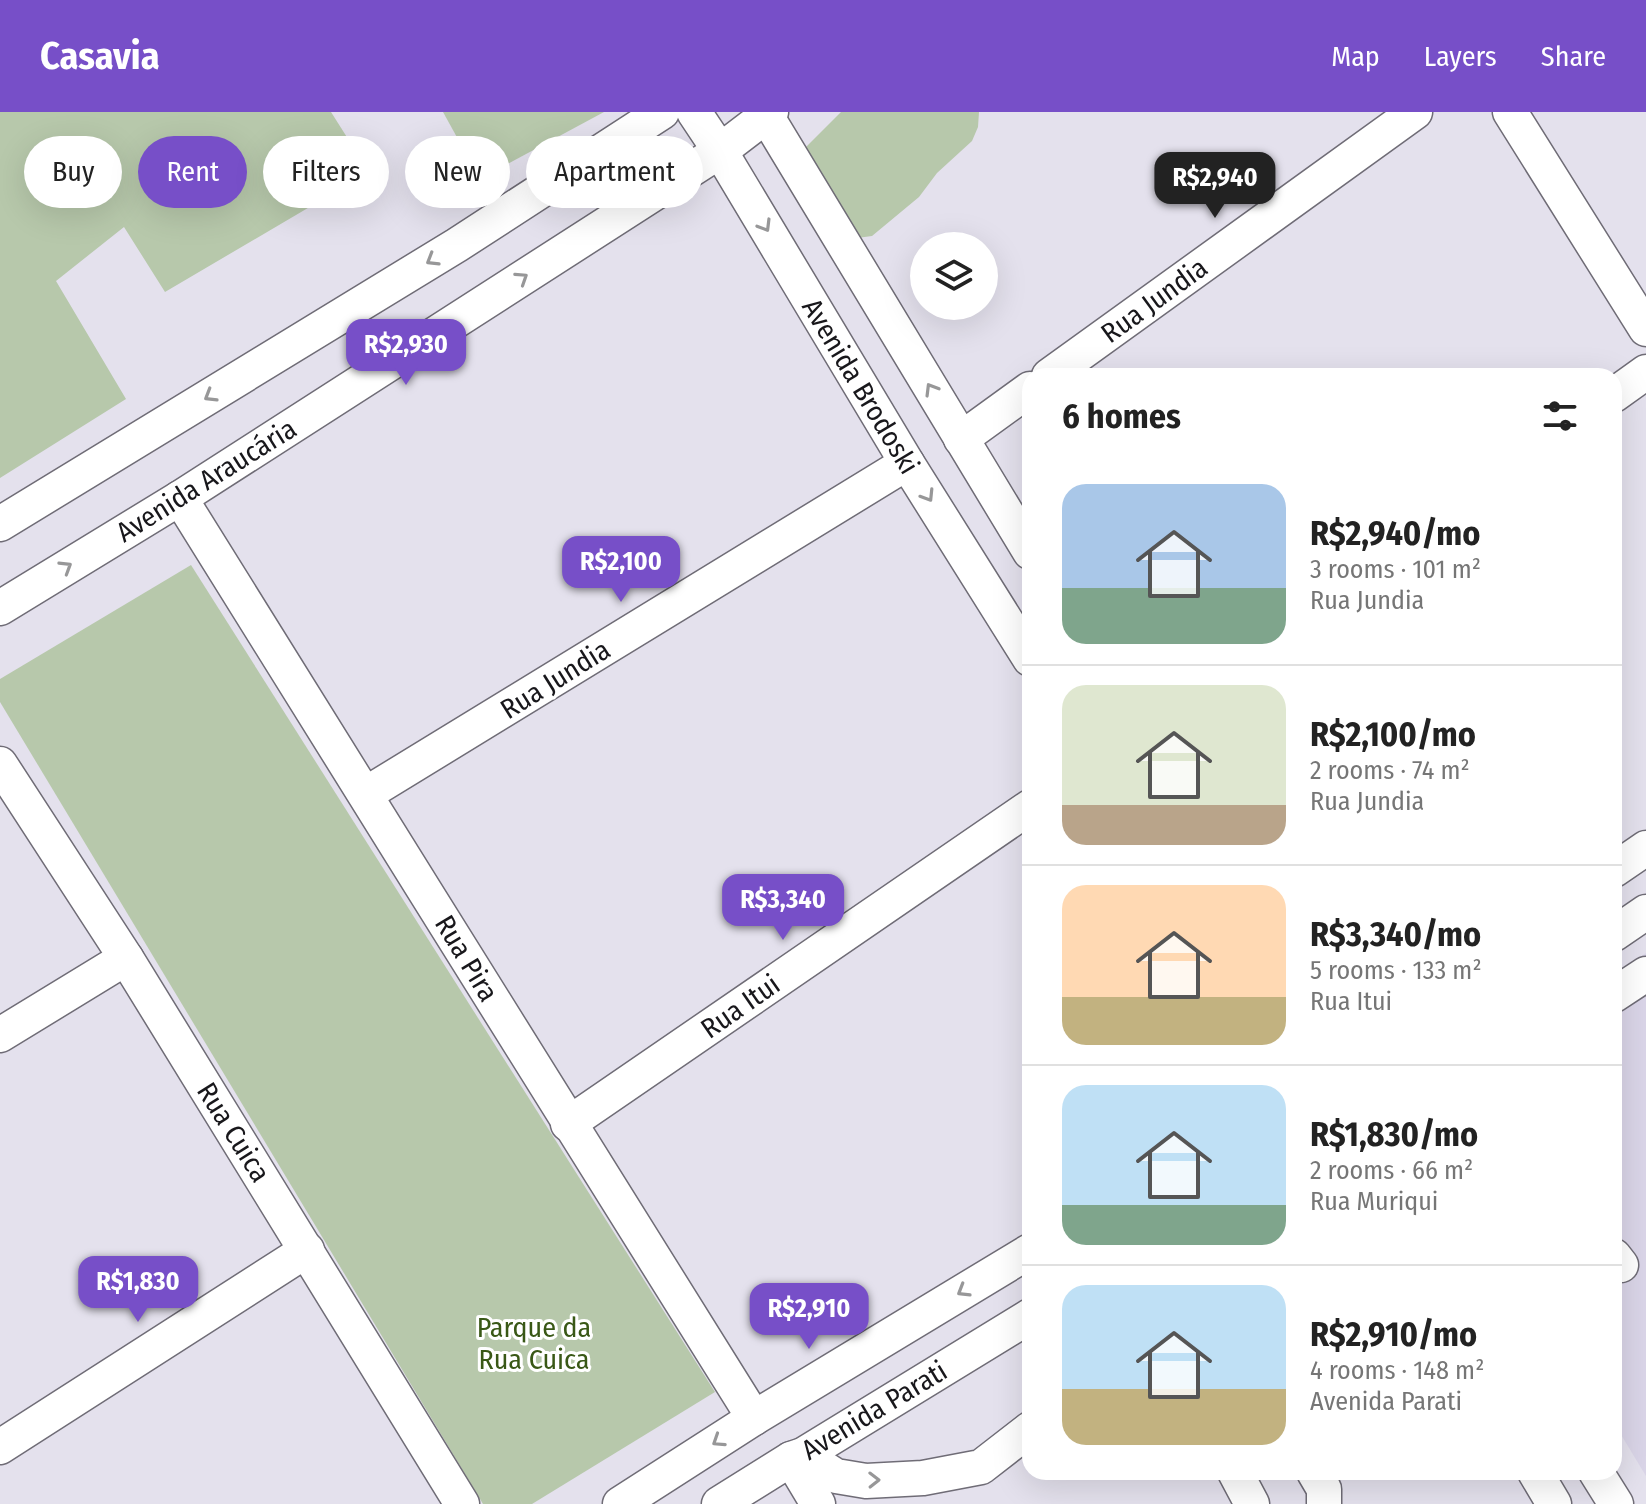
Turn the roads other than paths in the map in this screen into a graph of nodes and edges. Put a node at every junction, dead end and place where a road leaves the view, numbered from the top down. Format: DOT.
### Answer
graph roads {
  1 [pos="662,112"];
  2 [pos="694,112"];
  3 [pos="1415,112"];
  4 [pos="1510,112"];
  5 [pos="767,113"];
  6 [pos="720,151"];
  7 [pos="1646,329"];
  8 [pos="1060,368"];
  9 [pos="1646,372"];
  10 [pos="1622,389"];
  11 [pos="1022,395"];
  12 [pos="961,439"];
  13 [pos="907,463"];
  14 [pos="180,498"];
  15 [pos="0,524"];
  16 [pos="1022,539"];
  17 [pos="0,608"];
  18 [pos="1022,646"];
  19 [pos="0,764"];
  20 [pos="366,794"];
  21 [pos="1022,812"];
  22 [pos="1646,848"];
  23 [pos="1622,864"];
  24 [pos="1646,912"];
  25 [pos="1622,928"];
  26 [pos="126,958"];
  27 [pos="1646,974"];
  28 [pos="1622,990"];
  29 [pos="0,1035"];
  30 [pos="568,1124"];
  31 [pos="307,1250"];
  32 [pos="1022,1256"];
  33 [pos="1022,1321"];
  34 [pos="754,1418"];
  35 [pos="1022,1435"];
  36 [pos="0,1447"];
  37 [pos="797,1457"];
  38 [pos="1239,1480"];
  39 [pos="1319,1480"];
  40 [pos="1540,1480"];
  41 [pos="1601,1480"];
  42 [pos="462,1504"];
  43 [pos="620,1504"];
  44 [pos="719,1504"];
  45 [pos="818,1504"];
  46 [pos="1252,1504"];
  47 [pos="1324,1504"];
  48 [pos="1554,1504"];
  49 [pos="1616,1504"];
  1 -- 15 [label="street, one-way"];
  2 -- 6 [label="street, Avenida Brodoski"];
  3 -- 8 [label="street, Rua Jundia"];
  4 -- 7 [label="street"];
  5 -- 6 [label="street, Avenida Araucária"];
  12 -- 5 [label="street, Avenida Brodoski, one-way"];
  6 -- 13 [label="street, Avenida Brodoski, one-way"];
  14 -- 6 [label="street, Avenida Araucária, one-way"];
  9 -- 10 [label="street"];
  11 -- 12 [label="street"];
  12 -- 16 [label="street, Avenida Brodoski"];
  13 -- 18 [label="street, Avenida Brodoski, one-way"];
  13 -- 20 [label="street, Rua Jundia"];
  17 -- 14 [label="street, Avenida Araucária, one-way"];
  14 -- 20 [label="street, Rua Pira"];
  19 -- 26 [label="street, Rua Cuica"];
  20 -- 30 [label="street, Rua Pira"];
  21 -- 30 [label="street, Rua Itui"];
  22 -- 23 [label="street"];
  24 -- 25 [label="street"];
  26 -- 29 [label="street"];
  26 -- 31 [label="street, Rua Cuica"];
  27 -- 28 [label="street"];
  30 -- 34 [label="street, Rua Pira"];
  31 -- 36 [label="street"];
  31 -- 42 [label="street, Rua Cuica"];
  32 -- 34 [label="street, Avenida Parati, one-way"];
  33 -- 37 [label="street, Avenida Parati"];
  34 -- 43 [label="street, Avenida Parati, one-way"];
  37 -- 35 [label="street, one-way"];
  37 -- 44 [label="street, Avenida Parati"];
  37 -- 45 [label="street"];
  38 -- 46 [label="street"];
  39 -- 47 [label="street"];
  40 -- 48 [label="street"];
  41 -- 49 [label="street"];
}
